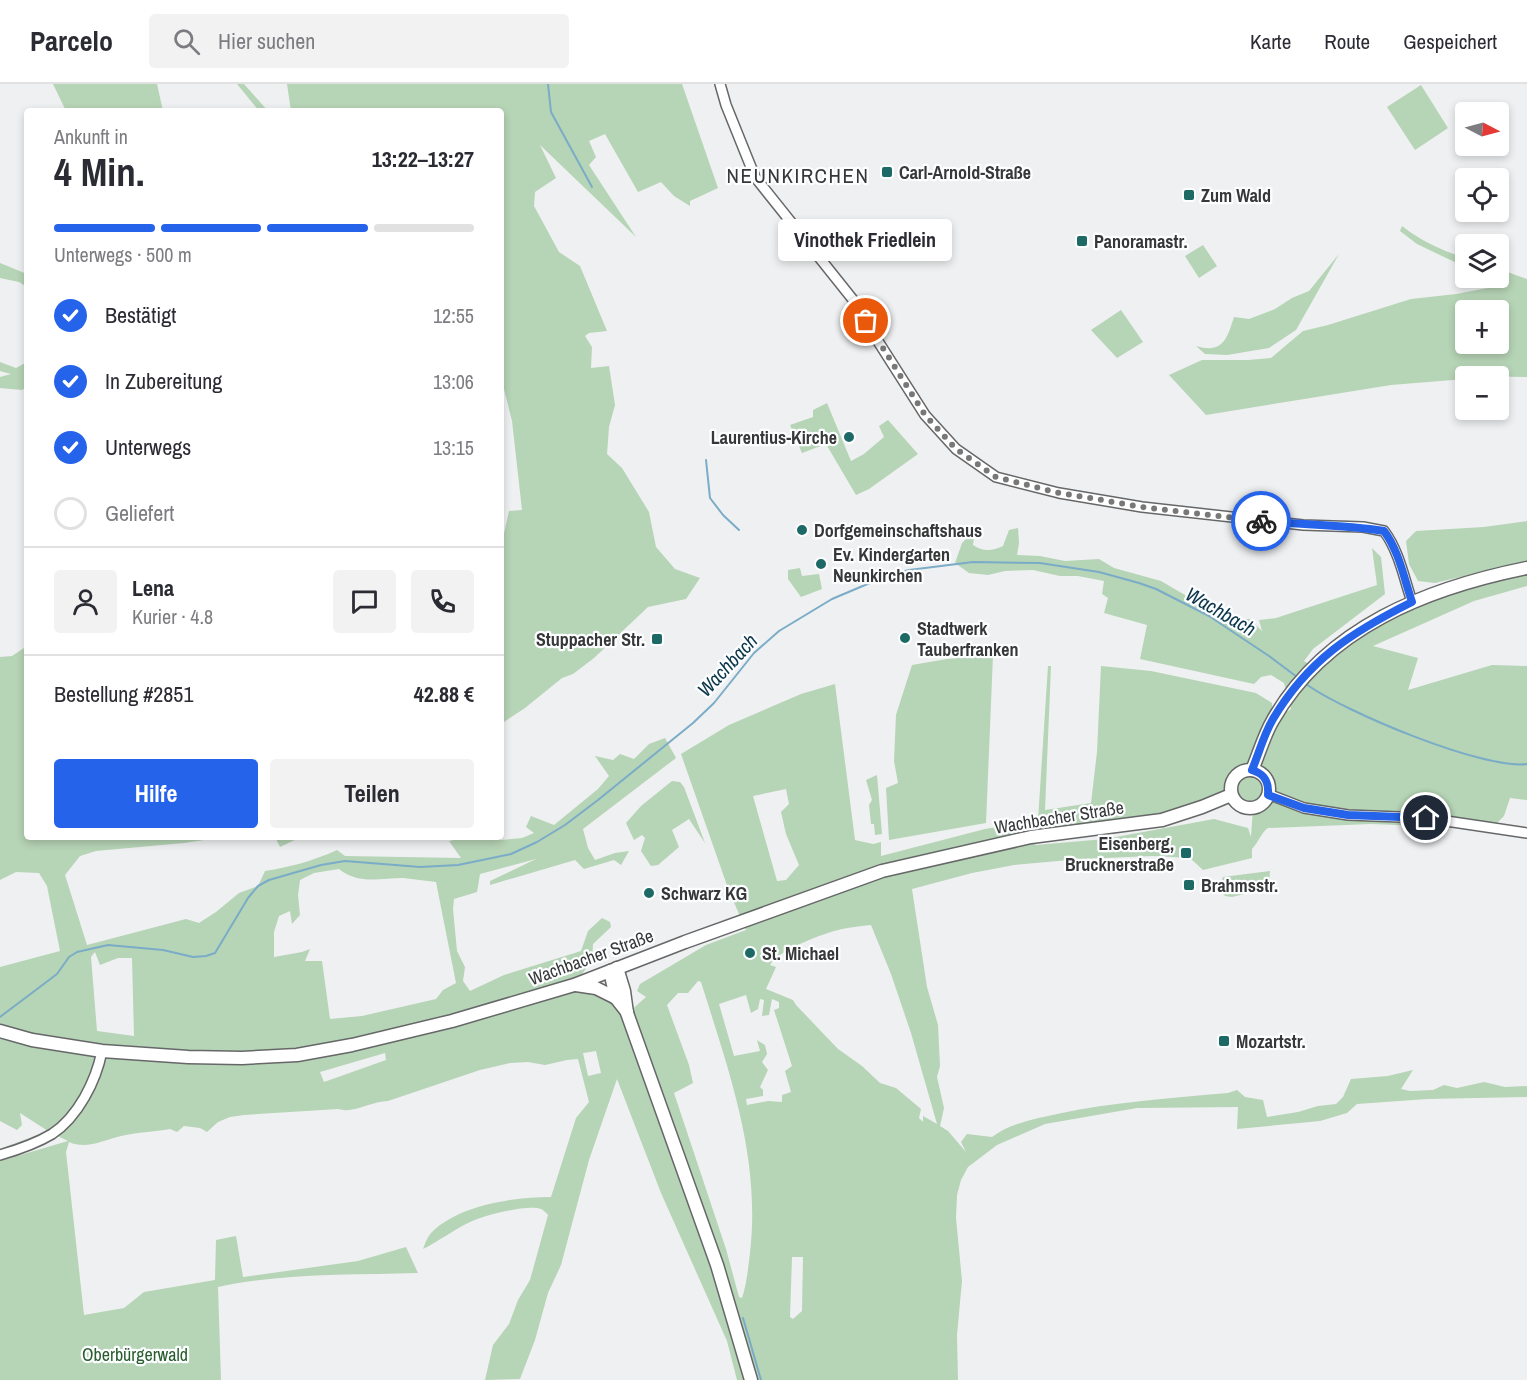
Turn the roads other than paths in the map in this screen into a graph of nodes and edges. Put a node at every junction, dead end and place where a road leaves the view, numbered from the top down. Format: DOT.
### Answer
graph roads {
  1 [pos="720,84"];
  2 [pos="1527,568"];
  3 [pos="1412,602"];
  4 [pos="1252,770"];
  5 [pos="1232,795"];
  6 [pos="1268,795"];
  7 [pos="1527,833"];
  8 [pos="641,959"];
  9 [pos="614,969"];
  10 [pos="574,985"];
  11 [pos="620,994"];
  12 [pos="0,1031"];
  13 [pos="102,1051"];
  14 [pos="0,1155"];
  15 [pos="751,1380"];
  1 -- 3 [label="street"];
  2 -- 3 [label="main road"];
  3 -- 4 [label="main road"];
  4 -- 5 [label="main road"];
  4 -- 6 [label="main road"];
  5 -- 6 [label="main road"];
  5 -- 8 [label="main road, Wachbacher Straße"];
  6 -- 7 [label="street"];
  8 -- 9 [label="main road, Wachbacher Straße"];
  8 -- 11 [label="main road"];
  9 -- 10 [label="main road, Wachbacher Straße"];
  9 -- 11 [label="main road"];
  10 -- 11 [label="main road"];
  10 -- 13 [label="main road, Wachbacher Straße"];
  11 -- 15 [label="main road"];
  12 -- 13 [label="main road, Wachbacher Straße"];
  13 -- 14 [label="street"];
}
